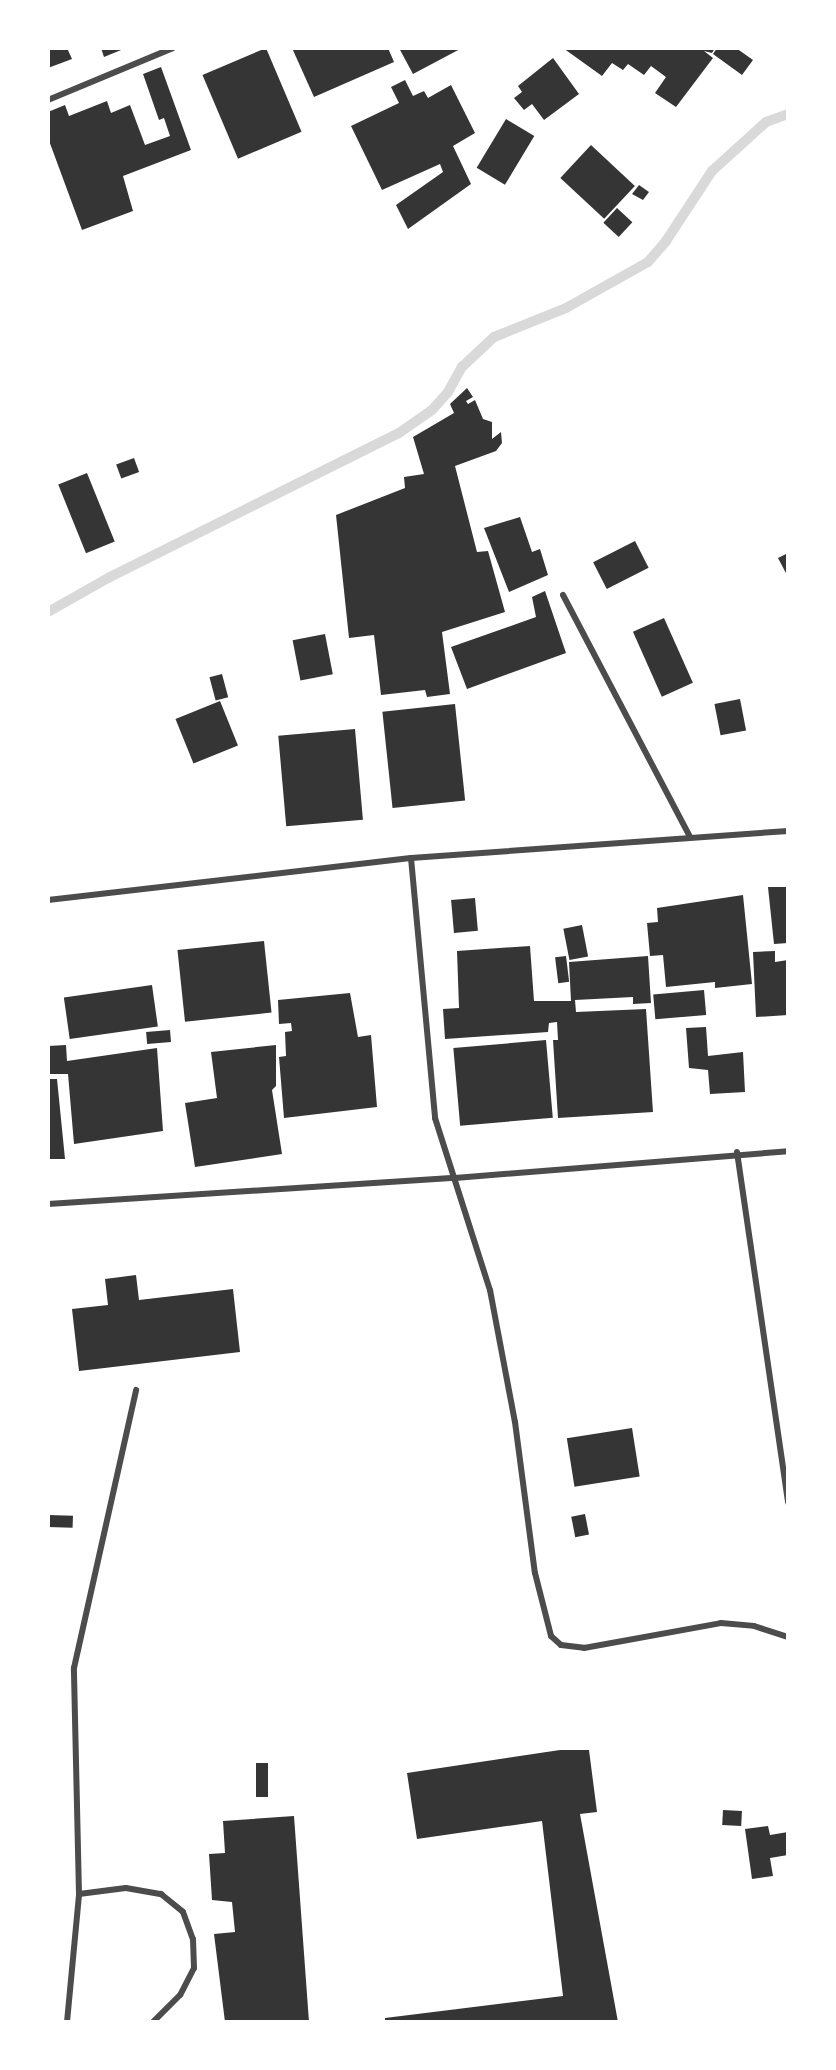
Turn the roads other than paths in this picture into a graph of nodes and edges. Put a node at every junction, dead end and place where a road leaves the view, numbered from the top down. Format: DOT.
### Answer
graph roads {
  1 [pos="173,48"];
  2 [pos="48,100"];
  3 [pos="563,595"];
  4 [pos="788,831"];
  5 [pos="690,837"];
  6 [pos="411,858"];
  7 [pos="48,900"];
  8 [pos="788,1151"];
  9 [pos="737,1152"];
  10 [pos="455,1179"];
  11 [pos="48,1204"];
  12 [pos="136,1390"];
  13 [pos="788,1502"];
  14 [pos="788,1637"];
  15 [pos="79,1894"];
  16 [pos="67,2022"];
  17 [pos="153,2022"];
  1 -- 2 [label="street"];
  3 -- 5 [label="street"];
  4 -- 5 [label="street"];
  5 -- 6 [label="street"];
  6 -- 7 [label="street"];
  6 -- 10 [label="street"];
  8 -- 9 [label="street"];
  9 -- 10 [label="street"];
  9 -- 13 [label="street"];
  10 -- 11 [label="street"];
  10 -- 14 [label="street"];
  12 -- 15 [label="street"];
  15 -- 16 [label="street"];
  15 -- 17 [label="street"];
}
